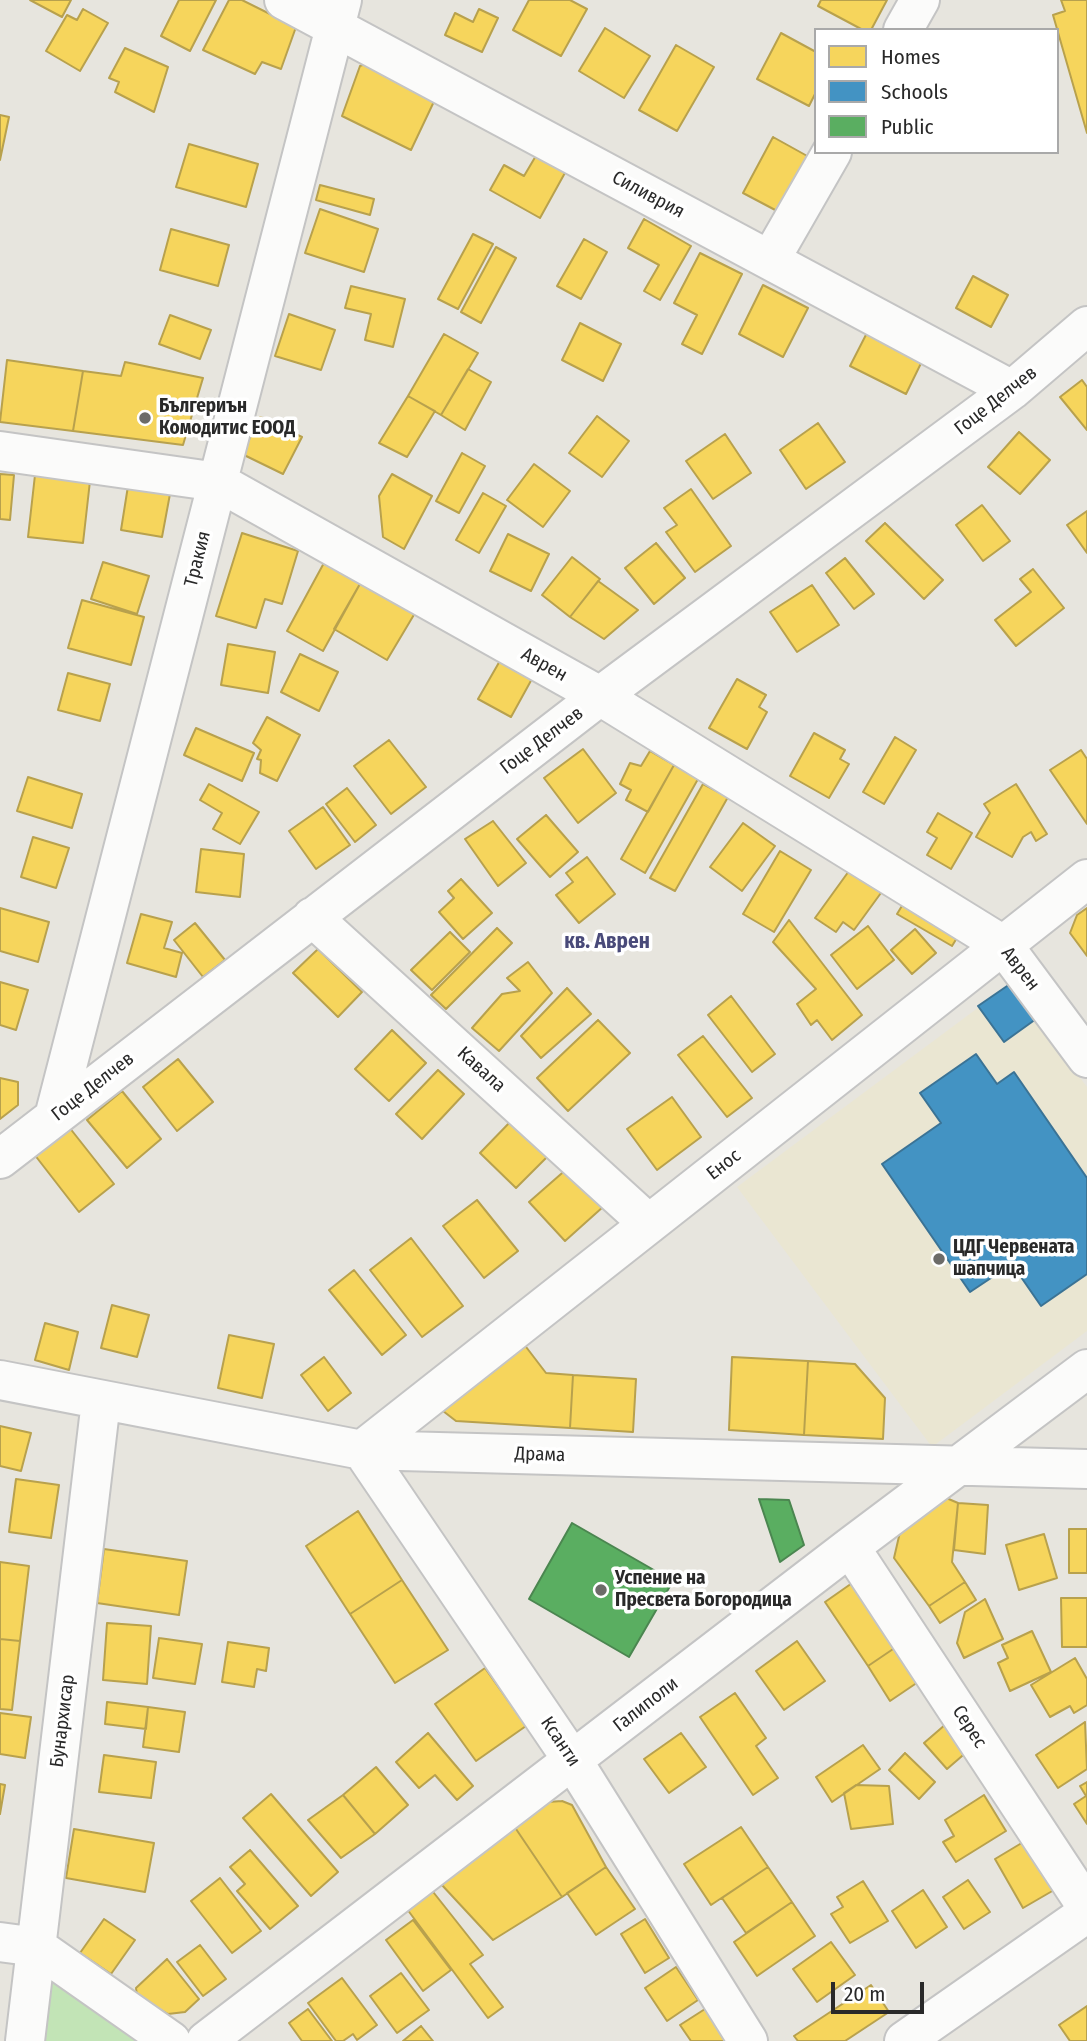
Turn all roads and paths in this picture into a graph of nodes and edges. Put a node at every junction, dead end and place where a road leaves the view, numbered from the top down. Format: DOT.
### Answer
graph roads {
  1 [pos="284,0"];
  2 [pos="920,0"];
  3 [pos="339,14"];
  4 [pos="904,28"];
  5 [pos="831,154"];
  6 [pos="770,260"];
  7 [pos="1087,326"];
  8 [pos="1012,390"];
  9 [pos="0,451"];
  10 [pos="218,482"];
  11 [pos="600,696"];
  12 [pos="1087,879"];
  13 [pos="312,917"];
  14 [pos="1003,945"];
  15 [pos="1087,1058"];
  16 [pos="54,1117"];
  17 [pos="0,1159"];
  18 [pos="649,1224"];
  19 [pos="1087,1369"];
  20 [pos="0,1380"];
  21 [pos="101,1401"];
  22 [pos="362,1450"];
  23 [pos="953,1468"];
  24 [pos="1087,1469"];
  25 [pos="850,1547"];
  26 [pos="573,1761"];
  27 [pos="1087,1907"];
  28 [pos="1087,1913"];
  29 [pos="18,1944"];
  30 [pos="25,2041"];
  31 [pos="171,2041"];
  32 [pos="206,2041"];
  33 [pos="748,2041"];
  34 [pos="904,2041"];
  1 -- 3 [label="street, Силиврия"];
  2 -- 4 [label="street"];
  3 -- 6 [label="street, Силиврия"];
  3 -- 10 [label="street, Тракия"];
  5 -- 6 [label="street"];
  6 -- 8 [label="street, Силиврия"];
  7 -- 8 [label="street, Гоце Делчев"];
  8 -- 11 [label="street, Гоце Делчев"];
  9 -- 10 [label="street, Аврен"];
  10 -- 11 [label="street, Аврен"];
  10 -- 16 [label="street, Тракия"];
  11 -- 13 [label="street, Гоце Делчев"];
  11 -- 14 [label="street, Аврен"];
  12 -- 14 [label="street, Енос"];
  13 -- 16 [label="street, Гоце Делчев"];
  13 -- 18 [label="street, Кавала"];
  14 -- 15 [label="street, Аврен"];
  14 -- 18 [label="street, Енос"];
  16 -- 17 [label="street, Гоце Делчев"];
  18 -- 22 [label="street, Енос"];
  19 -- 23 [label="street, Галиполи"];
  20 -- 21 [label="street, Драма"];
  21 -- 22 [label="street, Драма"];
  21 -- 29 [label="street, Бунархисар"];
  22 -- 23 [label="street, Драма"];
  22 -- 26 [label="street, Ксанти"];
  23 -- 24 [label="street, Драма"];
  23 -- 25 [label="street, Галиполи"];
  25 -- 26 [label="street, Галиполи"];
  25 -- 27 [label="street, Серес"];
  26 -- 32 [label="street, Галиполи"];
  26 -- 33 [label="street, Ксанти"];
  28 -- 34 [label="street"];
  29 -- 30 [label="street, Бунархисар"];
  29 -- 31 [label="street"];
}
